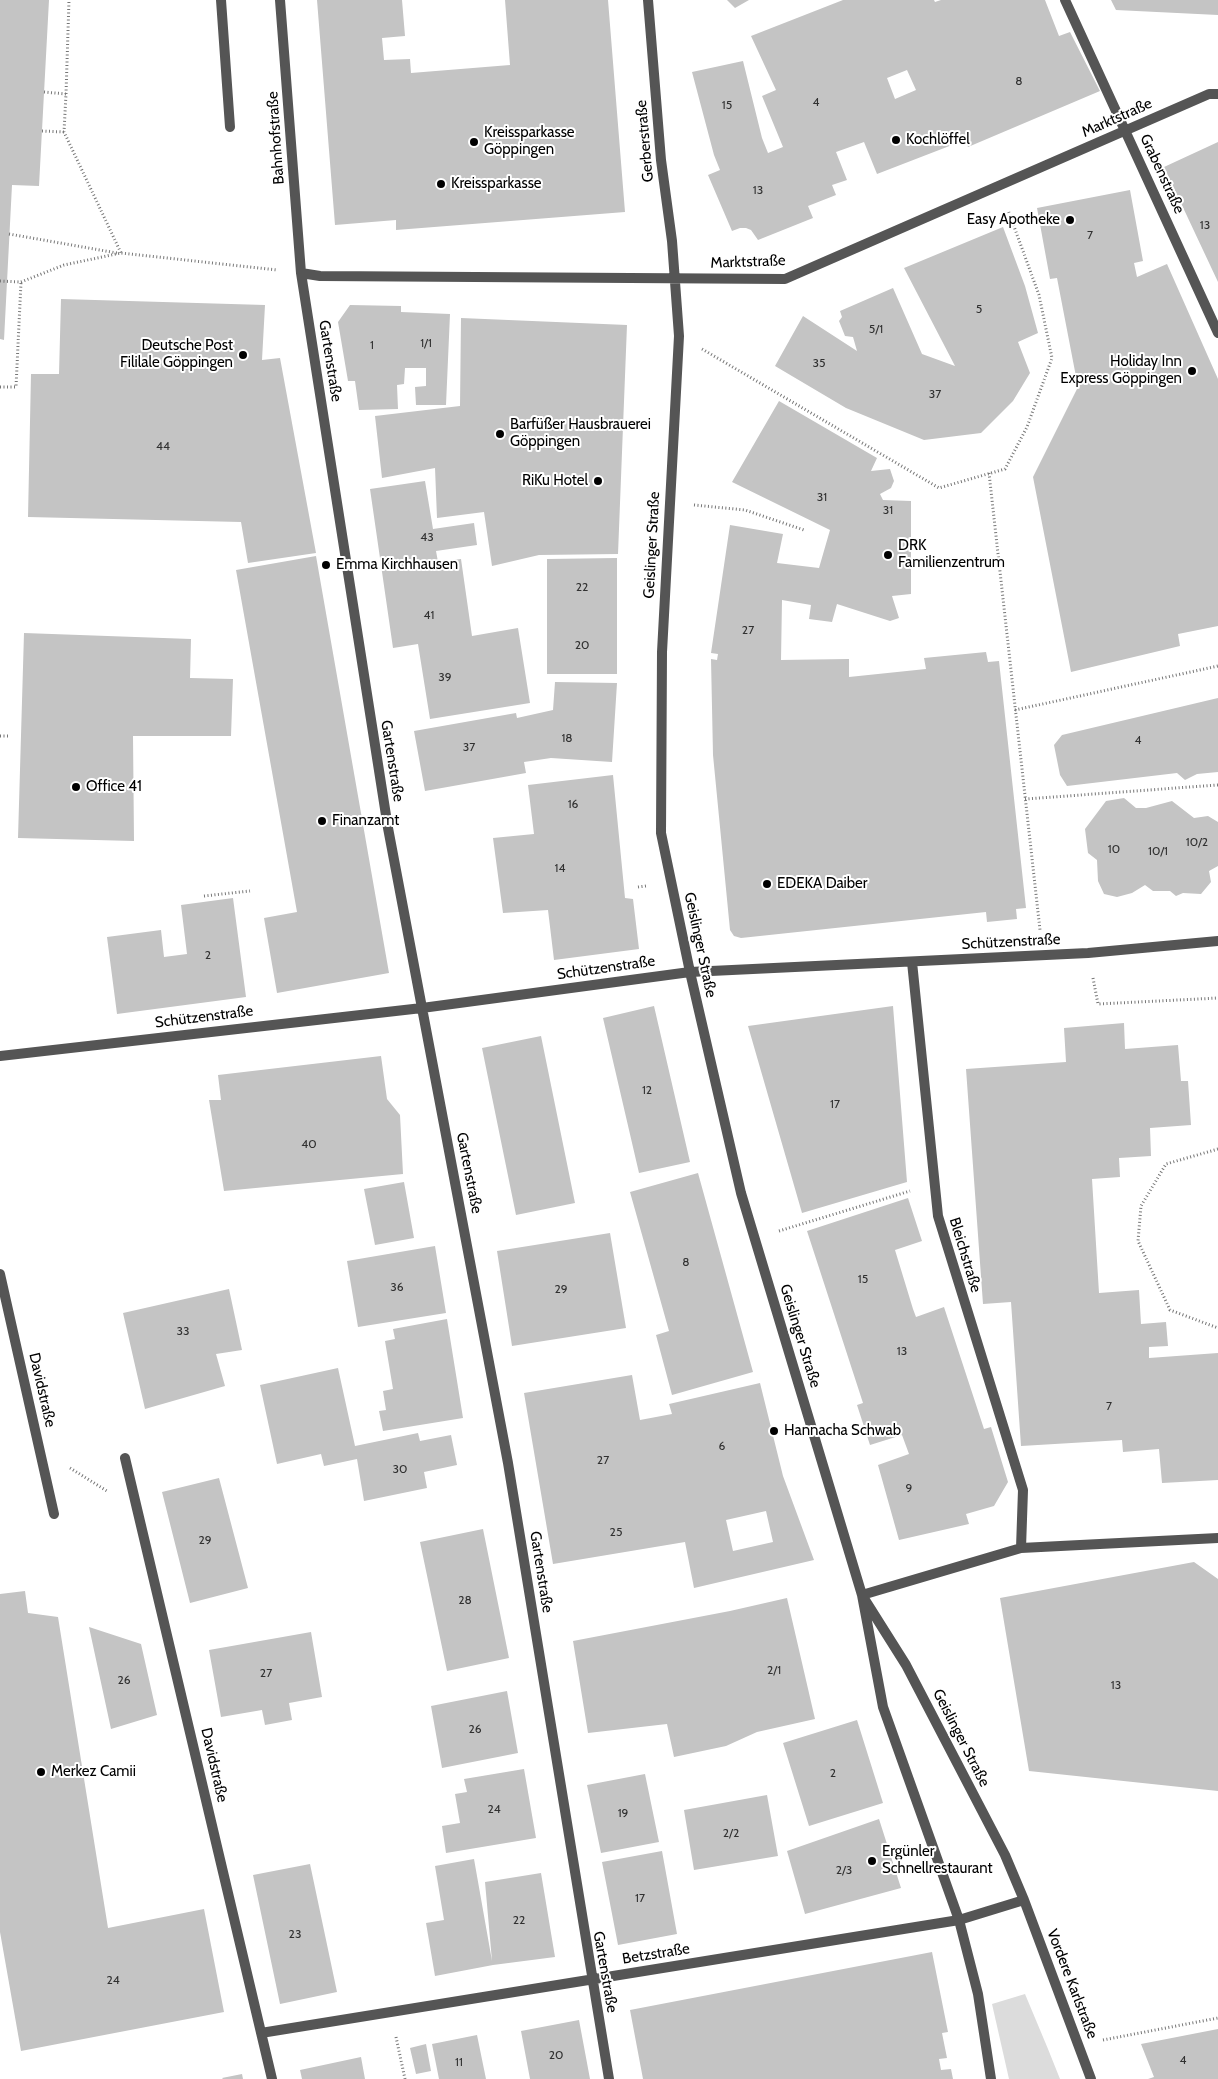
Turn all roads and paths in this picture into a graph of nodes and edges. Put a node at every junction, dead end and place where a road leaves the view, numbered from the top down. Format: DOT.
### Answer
graph roads {
  1 [pos="69,0"];
  2 [pos="221,0"];
  3 [pos="280,0"];
  4 [pos="648,0"];
  5 [pos="1065,0"];
  6 [pos="44,92"];
  7 [pos="66,94"];
  8 [pos="1218,94"];
  9 [pos="230,127"];
  10 [pos="1126,130"];
  11 [pos="42,132"];
  12 [pos="64,132"];
  13 [pos="999,186"];
  14 [pos="10,234"];
  15 [pos="121,253"];
  16 [pos="301,273"];
  17 [pos="675,279"];
  18 [pos="0,280"];
  19 [pos="22,282"];
  20 [pos="1218,333"];
  21 [pos="679,336"];
  22 [pos="0,387"];
  23 [pos="989,474"];
  24 [pos="669,503"];
  25 [pos="804,530"];
  26 [pos="1218,666"];
  27 [pos="1015,710"];
  28 [pos="0,736"];
  29 [pos="8,736"];
  30 [pos="1218,785"];
  31 [pos="1025,799"];
  32 [pos="250,890"];
  33 [pos="204,896"];
  34 [pos="1218,942"];
  35 [pos="1088,953"];
  36 [pos="1042,955"];
  37 [pos="912,962"];
  38 [pos="690,972"];
  39 [pos="1218,998"];
  40 [pos="422,1008"];
  41 [pos="0,1056"];
  42 [pos="1218,1149"];
  43 [pos="935,1184"];
  44 [pos="755,1239"];
  45 [pos="0,1274"];
  46 [pos="1218,1328"];
  47 [pos="40,1449"];
  48 [pos="126,1458"];
  49 [pos="139,1512"];
  50 [pos="54,1514"];
  51 [pos="1218,1538"];
  52 [pos="1020,1548"];
  53 [pos="862,1595"];
  54 [pos="1024,1900"];
  55 [pos="959,1920"];
  56 [pos="591,1980"];
  57 [pos="391,2012"];
  58 [pos="1218,2018"];
  59 [pos="261,2033"];
  60 [pos="1080,2045"];
  61 [pos="272,2079"];
  62 [pos="405,2079"];
  63 [pos="609,2079"];
  64 [pos="991,2079"];
  65 [pos="1091,2079"];
  1 -- 7 [label="path"];
  2 -- 9 [label="street"];
  3 -- 16 [label="street, Bahnhofstraße"];
  4 -- 17 [label="street, Gerberstraße"];
  5 -- 10 [label="street, Grabenstraße"];
  6 -- 7 [label="path"];
  7 -- 12 [label="path"];
  8 -- 10 [label="street, Marktstraße"];
  10 -- 13 [label="street, Marktstraße"];
  10 -- 20 [label="street, Grabenstraße"];
  11 -- 12 [label="path"];
  12 -- 15 [label="path"];
  13 -- 17 [label="street, Marktstraße"];
  13 -- 23 [label="path"];
  14 -- 15 [label="path"];
  15 -- 16 [label="path"];
  15 -- 19 [label="path"];
  16 -- 17 [label="street, Marktstraße"];
  16 -- 40 [label="street, Gartenstraße"];
  17 -- 21 [label="street, Geislinger Straße"];
  18 -- 19 [label="path"];
  19 -- 22 [label="path"];
  21 -- 23 [label="path"];
  21 -- 24 [label="street, Geislinger Straße"];
  23 -- 27 [label="path"];
  24 -- 25 [label="path"];
  24 -- 38 [label="street, Geislinger Straße"];
  26 -- 27 [label="path"];
  27 -- 31 [label="path"];
  28 -- 29 [label="path"];
  30 -- 31 [label="path"];
  31 -- 36 [label="path"];
  32 -- 33 [label="path"];
  34 -- 35 [label="street, Schützenstraße"];
  35 -- 36 [label="street, Schützenstraße"];
  35 -- 39 [label="path"];
  36 -- 37 [label="street, Schützenstraße"];
  37 -- 38 [label="street, Schützenstraße"];
  37 -- 43 [label="street, Bleichstraße"];
  38 -- 40 [label="street, Schützenstraße"];
  38 -- 44 [label="street, Geislinger Straße"];
  40 -- 41 [label="street, Schützenstraße"];
  40 -- 56 [label="street, Gartenstraße"];
  42 -- 46 [label="path"];
  43 -- 44 [label="path"];
  43 -- 52 [label="street, Bleichstraße"];
  44 -- 53 [label="street, Geislinger Straße"];
  45 -- 47 [label="street, Davidstraße"];
  47 -- 49 [label="path"];
  47 -- 50 [label="street, Davidstraße"];
  48 -- 49 [label="street, Davidstraße"];
  49 -- 59 [label="street, Davidstraße"];
  51 -- 52 [label="street"];
  52 -- 53 [label="street"];
  53 -- 54 [label="street, Geislinger Straße"];
  53 -- 55 [label="street, Geislinger Straße"];
  54 -- 55 [label="street, Betzstraße"];
  54 -- 60 [label="street, Vordere Karlstraße"];
  55 -- 56 [label="street, Betzstraße"];
  55 -- 64 [label="street"];
  56 -- 57 [label="street, Betzstraße"];
  56 -- 63 [label="street, Gartenstraße"];
  57 -- 59 [label="street, Betzstraße"];
  57 -- 62 [label="path"];
  58 -- 60 [label="path"];
  59 -- 61 [label="street, Davidstraße"];
  60 -- 65 [label="street, Vordere Karlstraße"];
}
